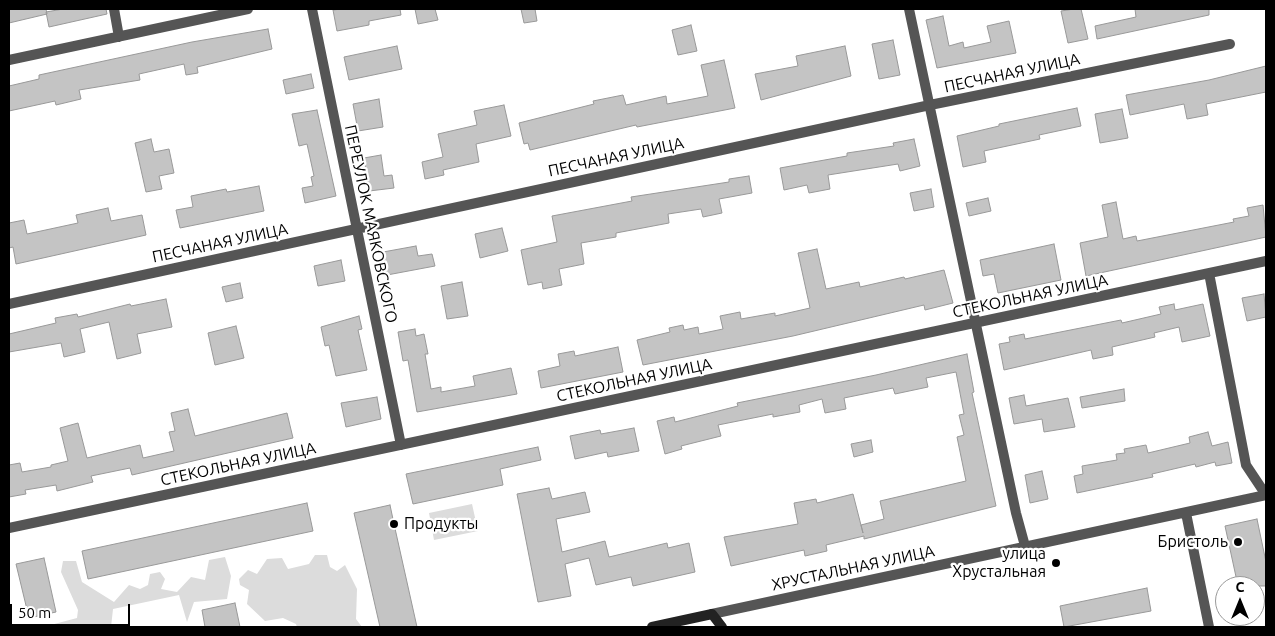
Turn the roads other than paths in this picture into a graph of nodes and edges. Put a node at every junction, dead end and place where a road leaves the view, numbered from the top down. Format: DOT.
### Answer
graph roads {
  1 [pos="114,9"];
  2 [pos="248,9"];
  3 [pos="312,9"];
  4 [pos="909,9"];
  5 [pos="119,36"];
  6 [pos="1230,44"];
  7 [pos="9,60"];
  8 [pos="930,105"];
  9 [pos="357,228"];
  10 [pos="1266,261"];
  11 [pos="1208,273"];
  12 [pos="9,304"];
  13 [pos="977,322"];
  14 [pos="401,445"];
  15 [pos="1266,494"];
  16 [pos="1186,513"];
  17 [pos="9,528"];
  18 [pos="1025,546"];
  19 [pos="712,614"];
  20 [pos="652,627"];
  21 [pos="722,627"];
  22 [pos="1209,627"];
  1 -- 5 [label="street"];
  2 -- 5 [label="street"];
  3 -- 9 [label="street, ПЕРЕУЛОК МАЯКОВСКОГО"];
  4 -- 8 [label="street"];
  5 -- 7 [label="street"];
  6 -- 8 [label="street, ПЕСЧАНАЯ УЛИЦА"];
  8 -- 9 [label="street, ПЕСЧАНАЯ УЛИЦА"];
  8 -- 13 [label="street"];
  9 -- 12 [label="street, ПЕСЧАНАЯ УЛИЦА"];
  9 -- 14 [label="street, ПЕРЕУЛОК МАЯКОВСКОГО"];
  10 -- 11 [label="street, СТЕКОЛЬНАЯ УЛИЦА"];
  11 -- 13 [label="street, СТЕКОЛЬНАЯ УЛИЦА"];
  11 -- 15 [label="street"];
  13 -- 14 [label="street, СТЕКОЛЬНАЯ УЛИЦА"];
  13 -- 18 [label="street"];
  14 -- 17 [label="street, СТЕКОЛЬНАЯ УЛИЦА"];
  15 -- 16 [label="street, ХРУСТАЛЬНАЯ УЛИЦА"];
  16 -- 18 [label="street, ХРУСТАЛЬНАЯ УЛИЦА"];
  16 -- 22 [label="street"];
  18 -- 19 [label="street, ХРУСТАЛЬНАЯ УЛИЦА"];
  19 -- 20 [label="main road, ХРУСТАЛЬНАЯ УЛИЦА"];
  19 -- 21 [label="main road"];
}
